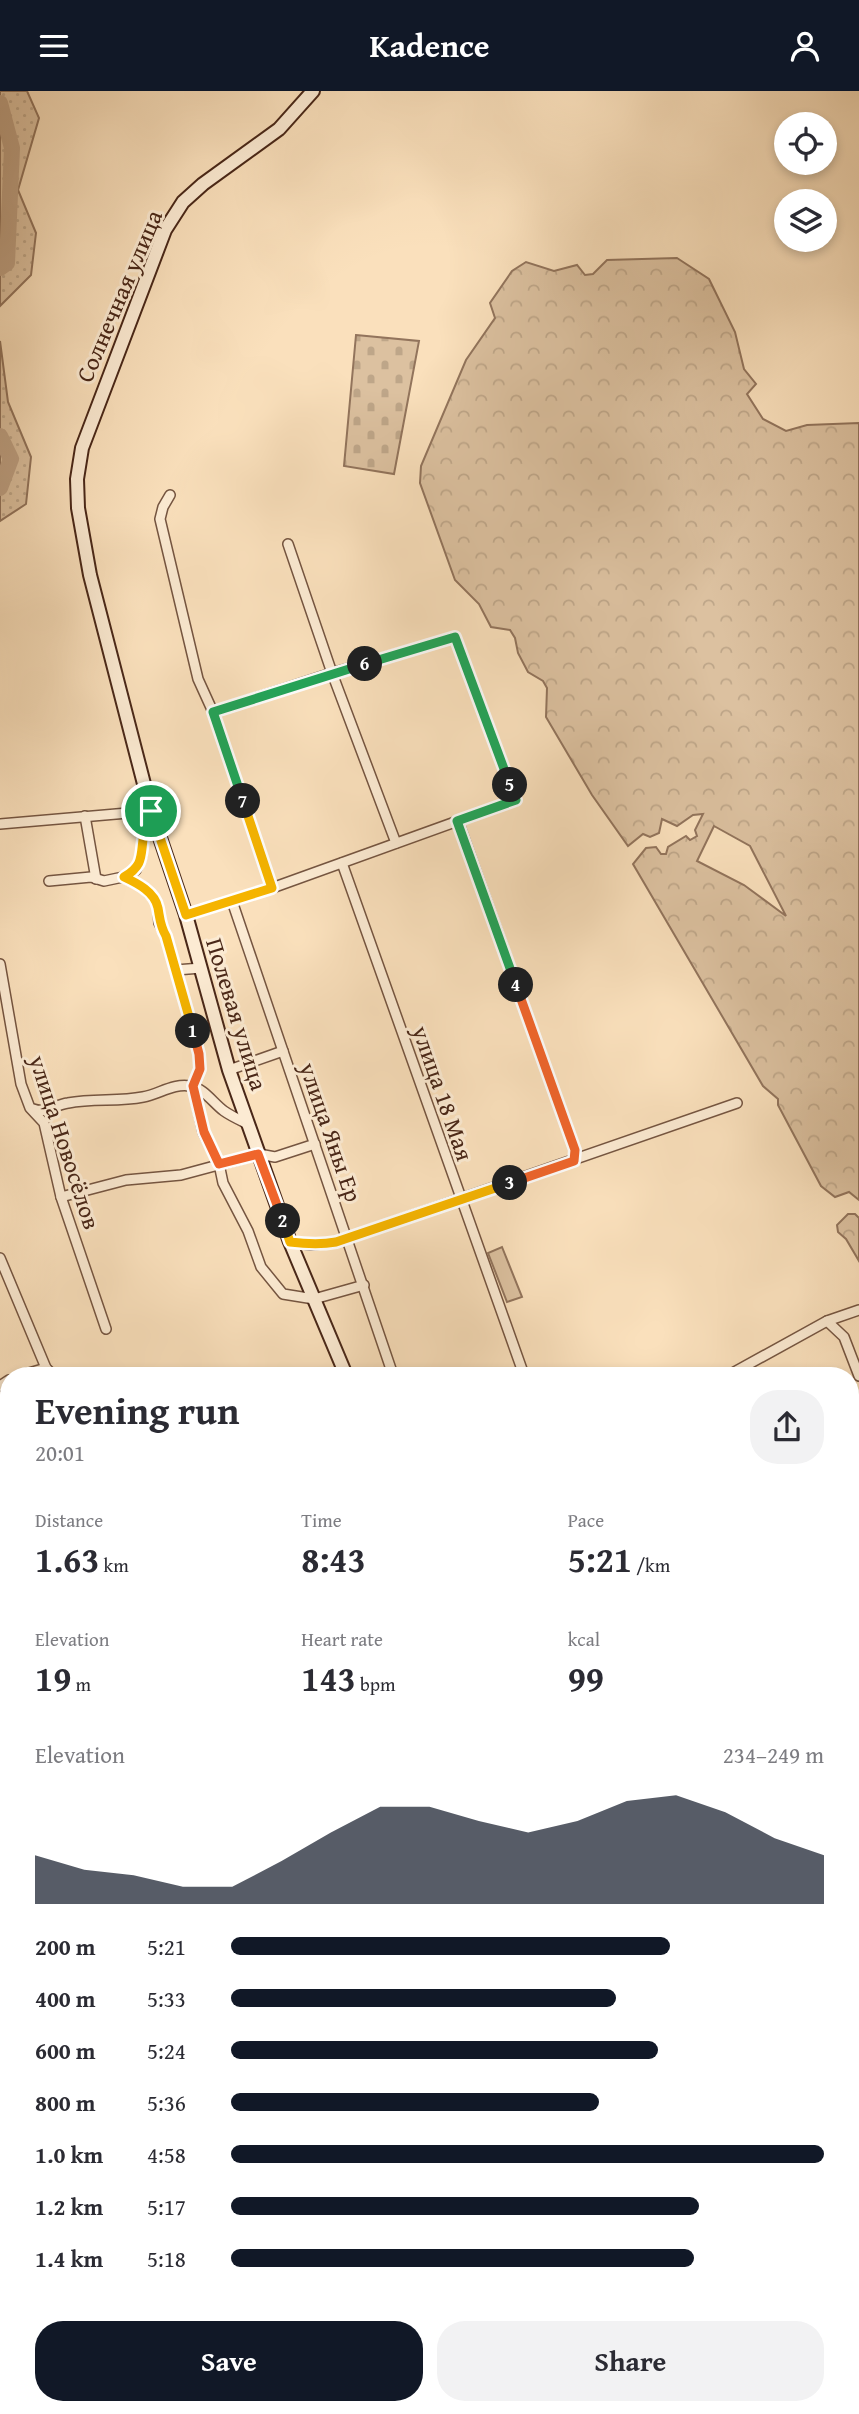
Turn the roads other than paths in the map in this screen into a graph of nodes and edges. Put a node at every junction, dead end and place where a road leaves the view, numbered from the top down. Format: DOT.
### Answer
graph roads {
  1 [pos="313,91"];
  2 [pos="170,495"];
  3 [pos="288,544"];
  4 [pos="90,575"];
  5 [pos="332,673"];
  6 [pos="213,712"];
  7 [pos="151,811"];
  8 [pos="85,816"];
  9 [pos="457,821"];
  10 [pos="0,824"];
  11 [pos="396,843"];
  12 [pos="342,863"];
  13 [pos="124,877"];
  14 [pos="96,879"];
  15 [pos="49,881"];
  16 [pos="272,888"];
  17 [pos="232,901"];
  18 [pos="186,915"];
  19 [pos="0,964"];
  20 [pos="201,968"];
  21 [pos="176,970"];
  22 [pos="283,1051"];
  23 [pos="229,1069"];
  24 [pos="193,1086"];
  25 [pos="737,1103"];
  26 [pos="30,1108"];
  27 [pos="47,1111"];
  28 [pos="44,1123"];
  29 [pos="248,1124"];
  30 [pos="315,1144"];
  31 [pos="258,1154"];
  32 [pos="574,1161"];
  33 [pos="219,1164"];
  34 [pos="61,1197"];
  35 [pos="460,1200"];
  36 [pos="347,1237"];
  37 [pos="290,1242"];
  38 [pos="0,1258"];
  39 [pos="364,1285"];
  40 [pos="314,1299"];
  41 [pos="859,1310"];
  42 [pos="827,1321"];
  43 [pos="106,1329"];
  44 [pos="47,1367"];
  45 [pos="343,1367"];
  46 [pos="390,1367"];
  47 [pos="520,1367"];
  48 [pos="744,1367"];
  49 [pos="856,1367"];
  1 -- 4 [label="main road, Солнечная улица"];
  2 -- 6 [label="street"];
  3 -- 5 [label="street"];
  4 -- 7 [label="main road, Полевая улица"];
  5 -- 6 [label="street"];
  5 -- 9 [label="street"];
  5 -- 11 [label="street"];
  6 -- 16 [label="street"];
  7 -- 8 [label="street"];
  7 -- 13 [label="street"];
  7 -- 18 [label="main road, Полевая улица"];
  8 -- 10 [label="street"];
  8 -- 14 [label="street"];
  9 -- 11 [label="street"];
  9 -- 32 [label="street"];
  11 -- 12 [label="street"];
  12 -- 16 [label="street"];
  12 -- 35 [label="street, улица 18 Мая"];
  13 -- 14 [label="street"];
  13 -- 21 [label="street"];
  14 -- 15 [label="street"];
  16 -- 17 [label="street"];
  17 -- 18 [label="street"];
  17 -- 22 [label="street, улица Яны Ер"];
  18 -- 20 [label="main road, Полевая улица"];
  19 -- 26 [label="street, улица Новосёлов"];
  20 -- 21 [label="street"];
  20 -- 23 [label="main road, Полевая улица"];
  21 -- 24 [label="street"];
  22 -- 23 [label="street"];
  22 -- 30 [label="street, улица Яны Ер"];
  23 -- 29 [label="main road, Полевая улица"];
  24 -- 27 [label="street"];
  24 -- 29 [label="street"];
  24 -- 33 [label="street"];
  25 -- 32 [label="street"];
  26 -- 27 [label="street"];
  26 -- 28 [label="street, улица Новосёлов"];
  27 -- 28 [label="street"];
  28 -- 34 [label="street, улица Новосёлов"];
  29 -- 31 [label="main road, Полевая улица"];
  30 -- 31 [label="street"];
  30 -- 36 [label="street, улица Яны Ер"];
  31 -- 33 [label="street"];
  31 -- 37 [label="main road, Полевая улица"];
  32 -- 35 [label="street"];
  33 -- 34 [label="street"];
  33 -- 40 [label="street"];
  34 -- 43 [label="street, улица Новосёлов"];
  35 -- 36 [label="street"];
  35 -- 47 [label="street, улица 18 Мая"];
  36 -- 37 [label="street"];
  36 -- 39 [label="street, улица Яны Ер"];
  37 -- 40 [label="main road, Полевая улица"];
  38 -- 44 [label="street"];
  39 -- 40 [label="street"];
  39 -- 46 [label="street, улица Яны Ер"];
  40 -- 45 [label="main road, Полевая улица"];
  41 -- 42 [label="street"];
  42 -- 48 [label="street"];
  42 -- 49 [label="street"];
}
